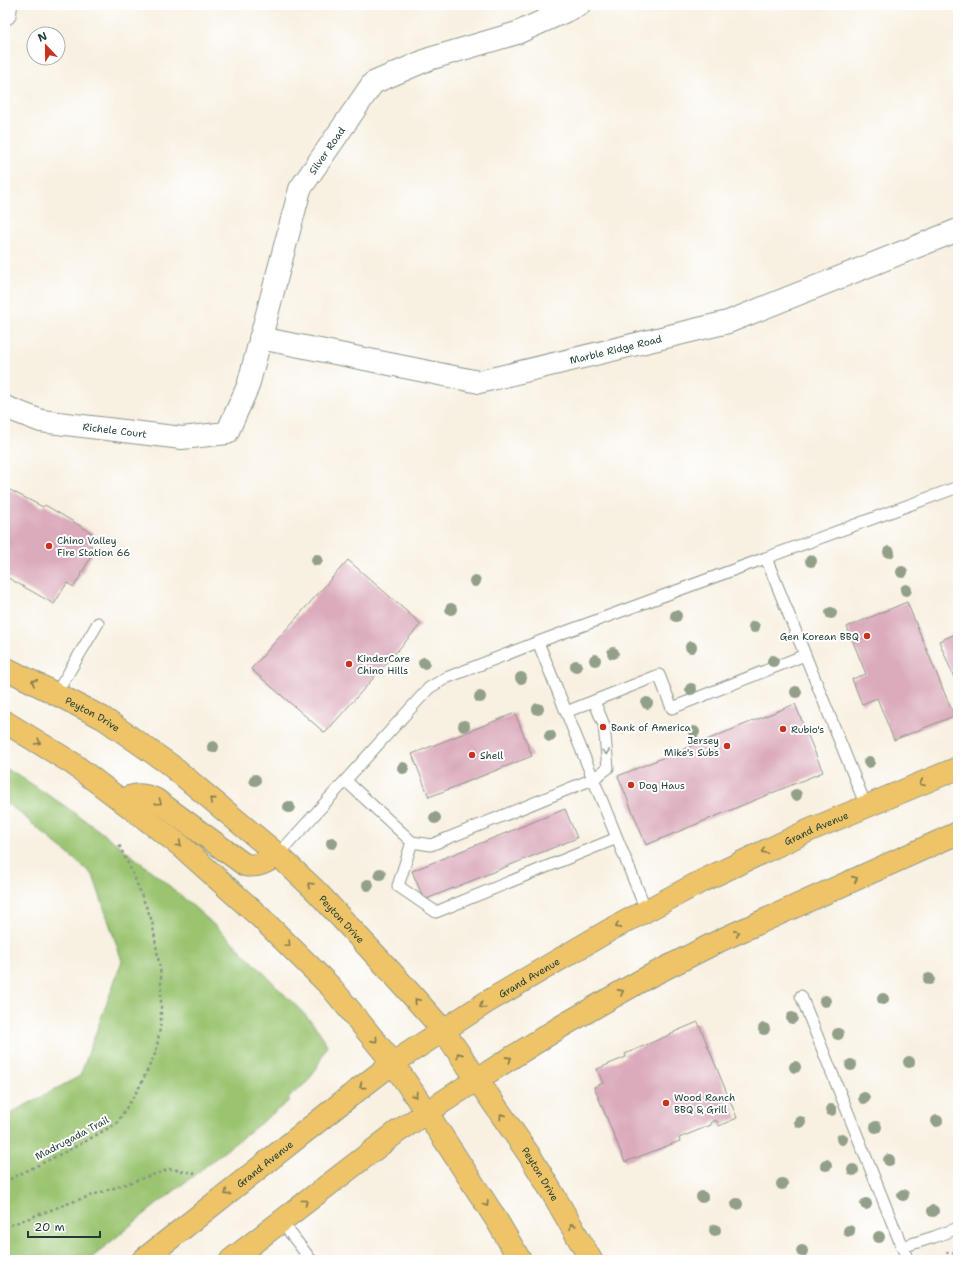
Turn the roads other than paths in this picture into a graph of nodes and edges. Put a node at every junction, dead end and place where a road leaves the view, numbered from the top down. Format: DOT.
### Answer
graph roads {
  1 [pos="6,5"];
  2 [pos="579,5"];
  3 [pos="5,14"];
  4 [pos="958,230"];
  5 [pos="260,338"];
  6 [pos="5,407"];
  7 [pos="226,433"];
  8 [pos="958,487"];
  9 [pos="766,558"];
  10 [pos="98,623"];
  11 [pos="538,642"];
  12 [pos="805,655"];
  13 [pos="5,668"];
  14 [pos="56,694"];
  15 [pos="594,701"];
  16 [pos="566,712"];
  17 [pos="5,722"];
  18 [pos="958,768"];
  19 [pos="593,779"];
  20 [pos="346,780"];
  21 [pos="126,803"];
  22 [pos="866,806"];
  23 [pos="958,833"];
  24 [pos="617,838"];
  25 [pos="412,842"];
  26 [pos="278,855"];
  27 [pos="646,910"];
  28 [pos="802,996"];
  29 [pos="442,1030"];
  30 [pos="393,1063"];
  31 [pos="476,1080"];
  32 [pos="427,1112"];
  33 [pos="281,1221"];
  34 [pos="958,1228"];
  35 [pos="902,1247"];
  36 [pos="143,1260"];
  37 [pos="231,1260"];
  38 [pos="311,1260"];
  39 [pos="520,1260"];
  40 [pos="591,1260"];
  41 [pos="908,1260"];
  1 -- 3 [label="street"];
  2 -- 5 [label="street, Silver Road"];
  4 -- 5 [label="street, Marble Ridge Road"];
  5 -- 7 [label="street, Silver Road"];
  6 -- 7 [label="street, Richele Court"];
  8 -- 9 [label="lane"];
  9 -- 11 [label="lane"];
  9 -- 12 [label="lane"];
  10 -- 14 [label="lane"];
  11 -- 16 [label="lane"];
  11 -- 20 [label="lane"];
  12 -- 15 [label="lane"];
  12 -- 22 [label="lane"];
  14 -- 13 [label="main road, Peyton Drive, one-way"];
  26 -- 14 [label="main road, Peyton Drive, one-way"];
  15 -- 16 [label="lane"];
  15 -- 19 [label="lane, one-way"];
  16 -- 19 [label="lane"];
  17 -- 21 [label="main road, one-way"];
  18 -- 22 [label="main road, Grand Avenue, one-way"];
  19 -- 24 [label="lane"];
  19 -- 25 [label="lane"];
  20 -- 25 [label="lane"];
  20 -- 26 [label="lane"];
  21 -- 26 [label="main road, one-way"];
  21 -- 30 [label="main road, one-way"];
  22 -- 27 [label="main road, Grand Avenue, one-way"];
  31 -- 23 [label="main road, one-way"];
  24 -- 25 [label="lane"];
  24 -- 27 [label="lane"];
  29 -- 26 [label="main road, Peyton Drive, one-way"];
  27 -- 29 [label="main road, Grand Avenue, one-way"];
  28 -- 35 [label="lane"];
  29 -- 30 [label="main road, Grand Avenue"];
  31 -- 29 [label="main road, Peyton Drive, one-way"];
  30 -- 32 [label="main road, one-way"];
  30 -- 36 [label="main road, Grand Avenue, one-way"];
  31 -- 32 [label="main road"];
  40 -- 31 [label="main road, Peyton Drive, one-way"];
  33 -- 32 [label="main road, one-way"];
  32 -- 39 [label="main road, one-way"];
  33 -- 37 [label="main road"];
  33 -- 38 [label="lane"];
  34 -- 35 [label="lane"];
  35 -- 41 [label="lane"];
}
